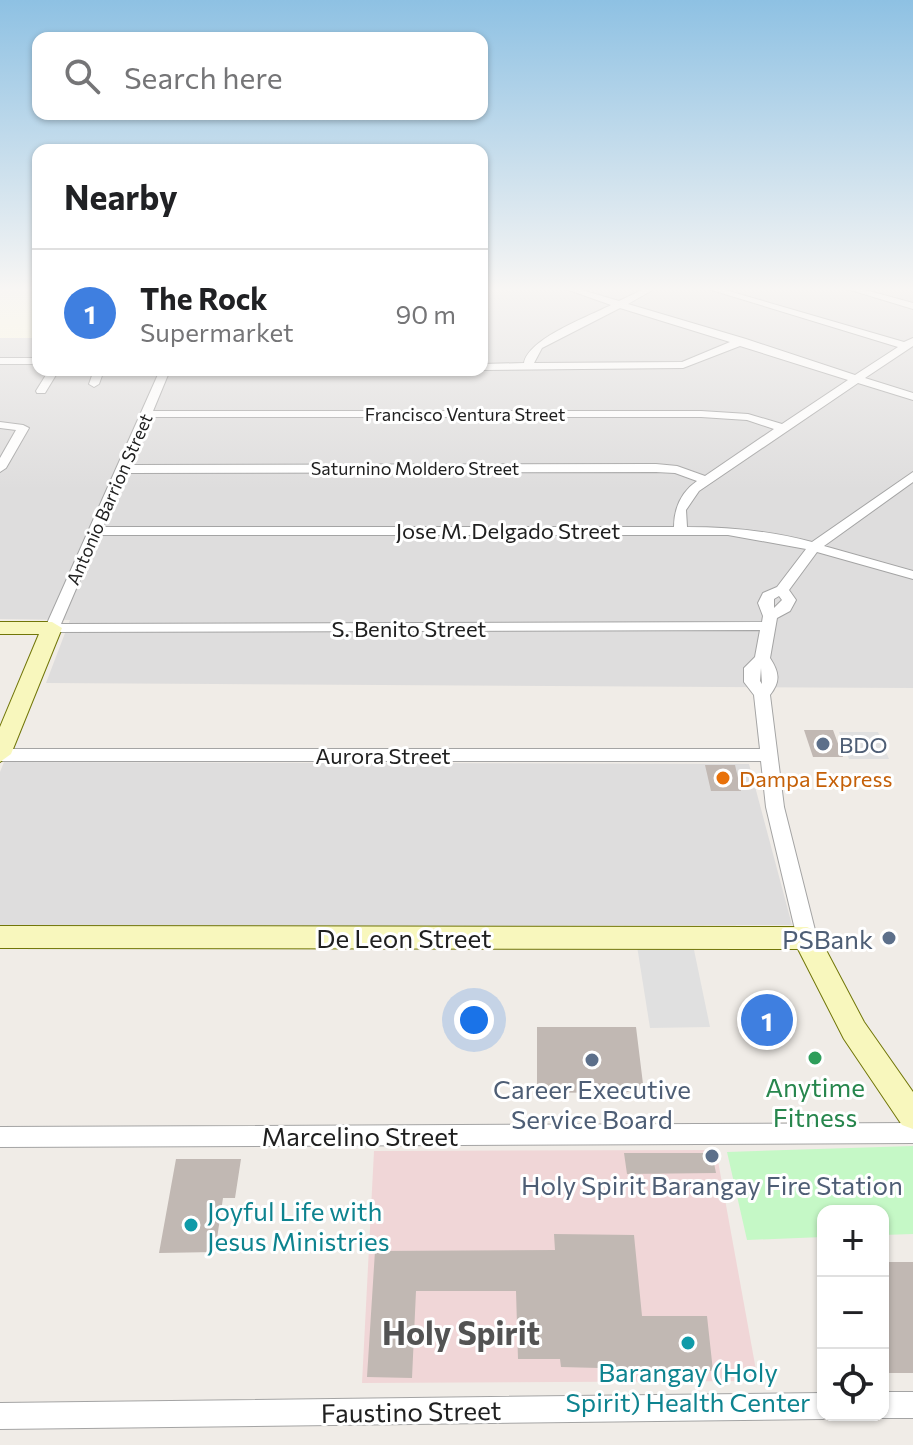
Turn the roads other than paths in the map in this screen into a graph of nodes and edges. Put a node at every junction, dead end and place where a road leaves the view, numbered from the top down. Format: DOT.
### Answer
graph roads {
  1 [pos="531,355"];
  2 [pos="707,355"];
  3 [pos="786,355"];
  4 [pos="893,355"];
  5 [pos="0,361"];
  6 [pos="32,361"];
  7 [pos="488,367"];
  8 [pos="529,367"];
  9 [pos="50,376"];
  10 [pos="97,376"];
  11 [pos="162,376"];
  12 [pos="857,379"];
  13 [pos="94,384"];
  14 [pos="41,391"];
  15 [pos="913,397"];
  16 [pos="146,414"];
  17 [pos="0,425"];
  18 [pos="782,428"];
  19 [pos="0,468"];
  20 [pos="123,469"];
  21 [pos="913,476"];
  22 [pos="705,480"];
  23 [pos="96,531"];
  24 [pos="681,531"];
  25 [pos="814,547"];
  26 [pos="913,575"];
  27 [pos="768,621"];
  28 [pos="0,628"];
  29 [pos="52,628"];
  30 [pos="0,754"];
  31 [pos="767,755"];
  32 [pos="0,937"];
  33 [pos="807,938"];
  34 [pos="913,1115"];
  35 [pos="913,1133"];
  36 [pos="0,1137"];
  37 [pos="889,1405"];
  38 [pos="913,1405"];
  39 [pos="817,1406"];
  40 [pos="0,1416"];
  1 -- 8 [label="street"];
  2 -- 8 [label="street"];
  3 -- 12 [label="street"];
  4 -- 12 [label="street"];
  5 -- 6 [label="street"];
  7 -- 8 [label="street"];
  9 -- 14 [label="street"];
  10 -- 13 [label="street"];
  11 -- 16 [label="street, Antonio Barrion Street"];
  12 -- 15 [label="street"];
  12 -- 18 [label="street"];
  16 -- 18 [label="street, Francisco Ventura Street"];
  16 -- 20 [label="street, Antonio Barrion Street"];
  17 -- 19 [label="street"];
  18 -- 22 [label="street"];
  20 -- 22 [label="street, Saturnino Moldero Street"];
  20 -- 23 [label="street, Antonio Barrion Street"];
  21 -- 25 [label="street"];
  22 -- 24 [label="street"];
  23 -- 24 [label="street, Jose M. Delgado Street"];
  23 -- 29 [label="street, Antonio Barrion Street"];
  24 -- 25 [label="street, Jose M. Delgado Street"];
  25 -- 26 [label="street, Jose M. Delgado Street"];
  25 -- 27 [label="street"];
  27 -- 29 [label="street, S. Benito Street"];
  27 -- 31 [label="street"];
  28 -- 29 [label="main road"];
  29 -- 30 [label="main road"];
  30 -- 31 [label="street, Aurora Street"];
  31 -- 33 [label="street"];
  32 -- 33 [label="main road, De Leon Street"];
  33 -- 34 [label="main road"];
  35 -- 36 [label="street, Marcelino Street"];
  37 -- 38 [label="street"];
  39 -- 40 [label="street, Faustino Street"];
}
